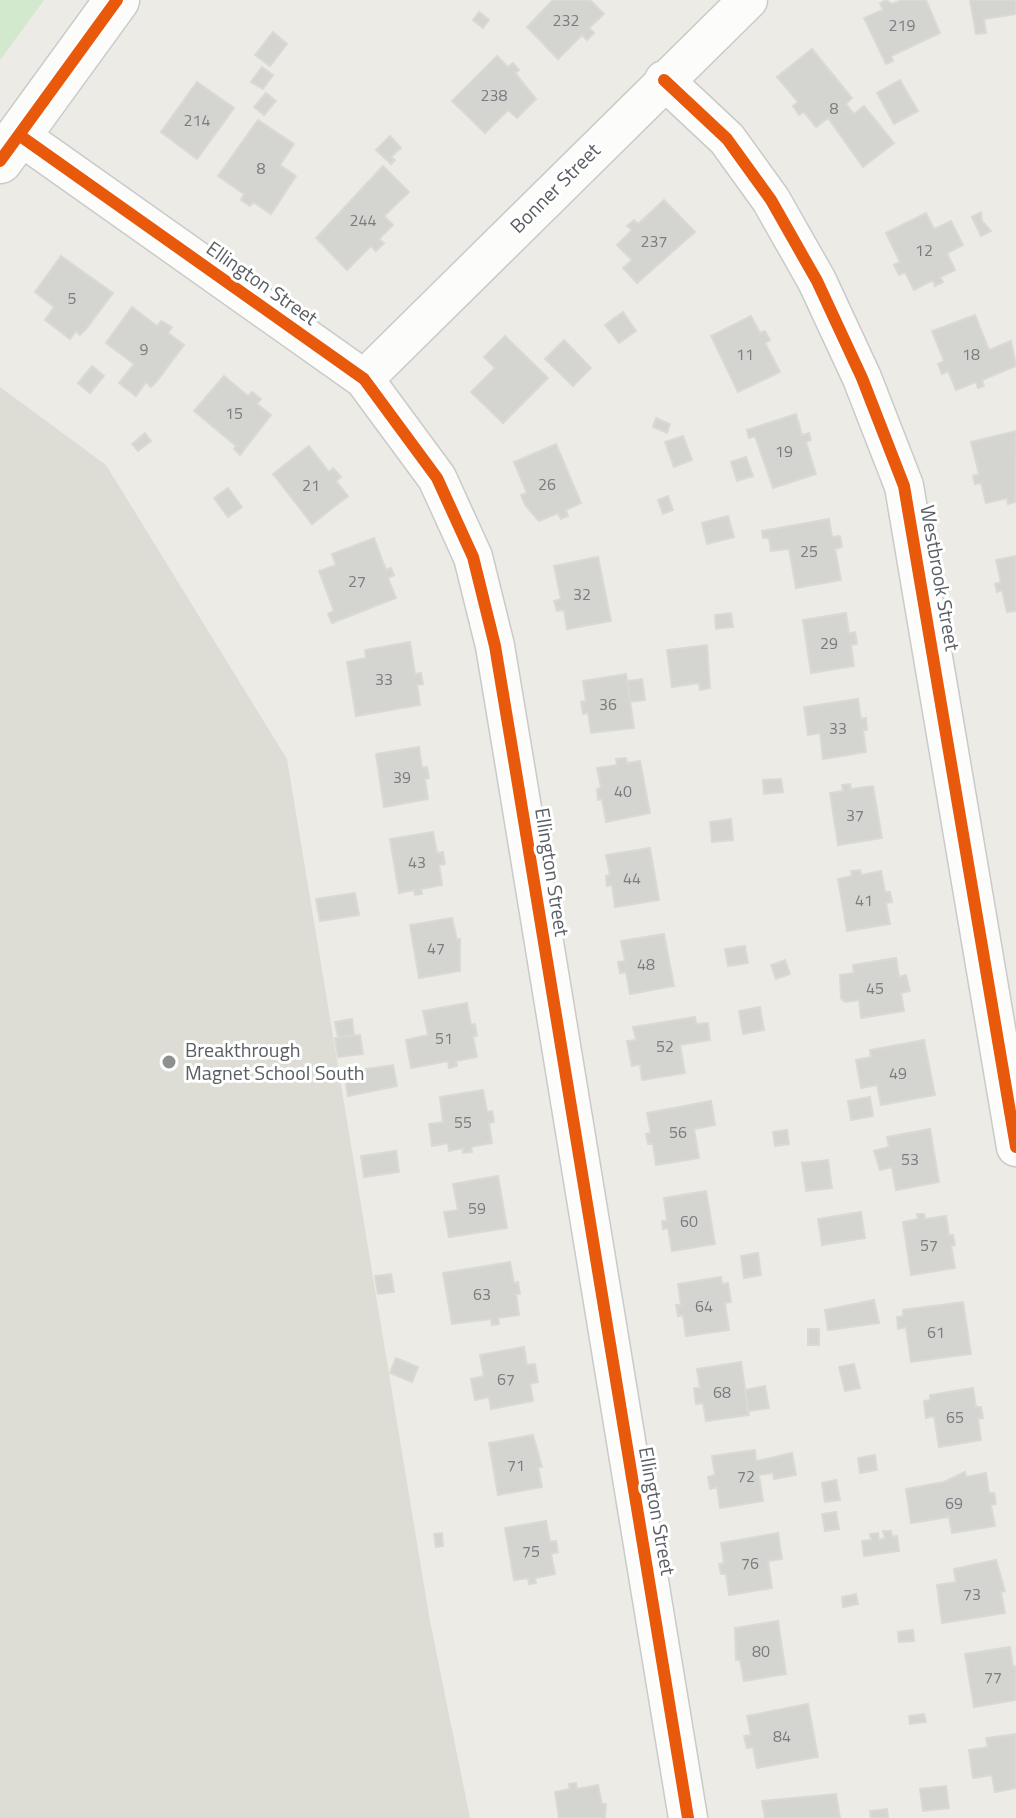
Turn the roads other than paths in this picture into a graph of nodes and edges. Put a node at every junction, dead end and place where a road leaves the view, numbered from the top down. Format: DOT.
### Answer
graph roads {
  1 [pos="117,0"];
  2 [pos="748,0"];
  3 [pos="664,80"];
  4 [pos="10,148"];
  5 [pos="364,379"];
  6 [pos="1016,1147"];
  7 [pos="688,1818"];
  1 -- 4 [label="street"];
  2 -- 3 [label="street, Bonner Street"];
  3 -- 5 [label="street, Bonner Street"];
  3 -- 6 [label="street, Westbrook Street"];
  4 -- 5 [label="street, Ellington Street"];
  5 -- 7 [label="street, Ellington Street"];
}
